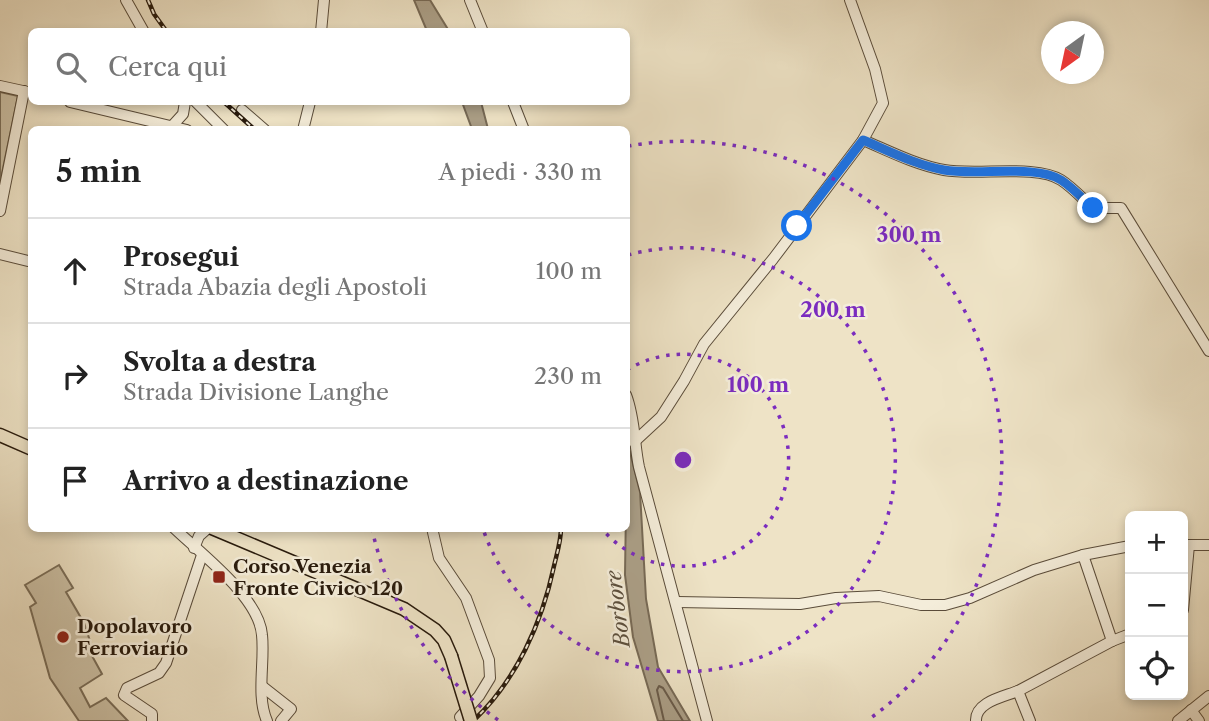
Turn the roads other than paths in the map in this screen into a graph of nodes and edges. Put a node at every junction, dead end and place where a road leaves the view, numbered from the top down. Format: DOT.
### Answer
graph roads {
  1 [pos="125,0"];
  2 [pos="324,0"];
  3 [pos="470,0"];
  4 [pos="850,0"];
  5 [pos="142,28"];
  6 [pos="321,28"];
  7 [pos="481,28"];
  8 [pos="0,86"];
  9 [pos="28,92"];
  10 [pos="83,105"];
  11 [pos="184,105"];
  12 [pos="199,105"];
  13 [pos="309,105"];
  14 [pos="514,105"];
  15 [pos="242,110"];
  16 [pos="173,125"];
  17 [pos="220,126"];
  18 [pos="260,126"];
  19 [pos="304,126"];
  20 [pos="522,126"];
  21 [pos="863,140"];
  22 [pos="0,211"];
  23 [pos="0,254"];
  24 [pos="28,261"];
  25 [pos="1209,351"];
  26 [pos="630,410"];
  27 [pos="0,435"];
  28 [pos="634,442"];
  29 [pos="28,447"];
  30 [pos="178,532"];
  31 [pos="204,532"];
  32 [pos="220,532"];
  33 [pos="433,532"];
  34 [pos="1188,545"];
  35 [pos="1209,545"];
  36 [pos="1125,547"];
  37 [pos="198,552"];
  38 [pos="1083,555"];
  39 [pos="677,602"];
  40 [pos="1125,636"];
  41 [pos="1112,641"];
  42 [pos="263,687"];
  43 [pos="1018,691"];
  44 [pos="1209,696"];
  45 [pos="1191,710"];
  46 [pos="466,719"];
  47 [pos="152,721"];
  48 [pos="267,721"];
  49 [pos="281,721"];
  50 [pos="707,721"];
  51 [pos="976,721"];
  52 [pos="1030,721"];
  53 [pos="1178,721"];
  54 [pos="1199,721"];
  1 -- 5 [label="street"];
  2 -- 6 [label="street"];
  3 -- 7 [label="street"];
  4 -- 21 [label="street"];
  8 -- 9 [label="street"];
  9 -- 22 [label="street"];
  10 -- 16 [label="street"];
  11 -- 16 [label="street"];
  12 -- 17 [label="street"];
  13 -- 19 [label="street"];
  14 -- 20 [label="street"];
  15 -- 18 [label="street"];
  21 -- 25 [label="street"];
  21 -- 28 [label="street"];
  23 -- 24 [label="street"];
  26 -- 28 [label="street"];
  27 -- 29 [label="main road"];
  28 -- 39 [label="street"];
  30 -- 37 [label="street"];
  31 -- 37 [label="street"];
  32 -- 46 [label="main road, bridge"];
  33 -- 46 [label="street"];
  34 -- 35 [label="street"];
  36 -- 38 [label="street"];
  37 -- 42 [label="street"];
  37 -- 47 [label="street"];
  38 -- 39 [label="street"];
  38 -- 41 [label="street"];
  39 -- 50 [label="street"];
  40 -- 41 [label="street"];
  41 -- 43 [label="street"];
  42 -- 48 [label="street"];
  42 -- 49 [label="street"];
  43 -- 51 [label="street"];
  43 -- 52 [label="street"];
  44 -- 45 [label="street"];
  45 -- 53 [label="street"];
  45 -- 54 [label="street"];
}
